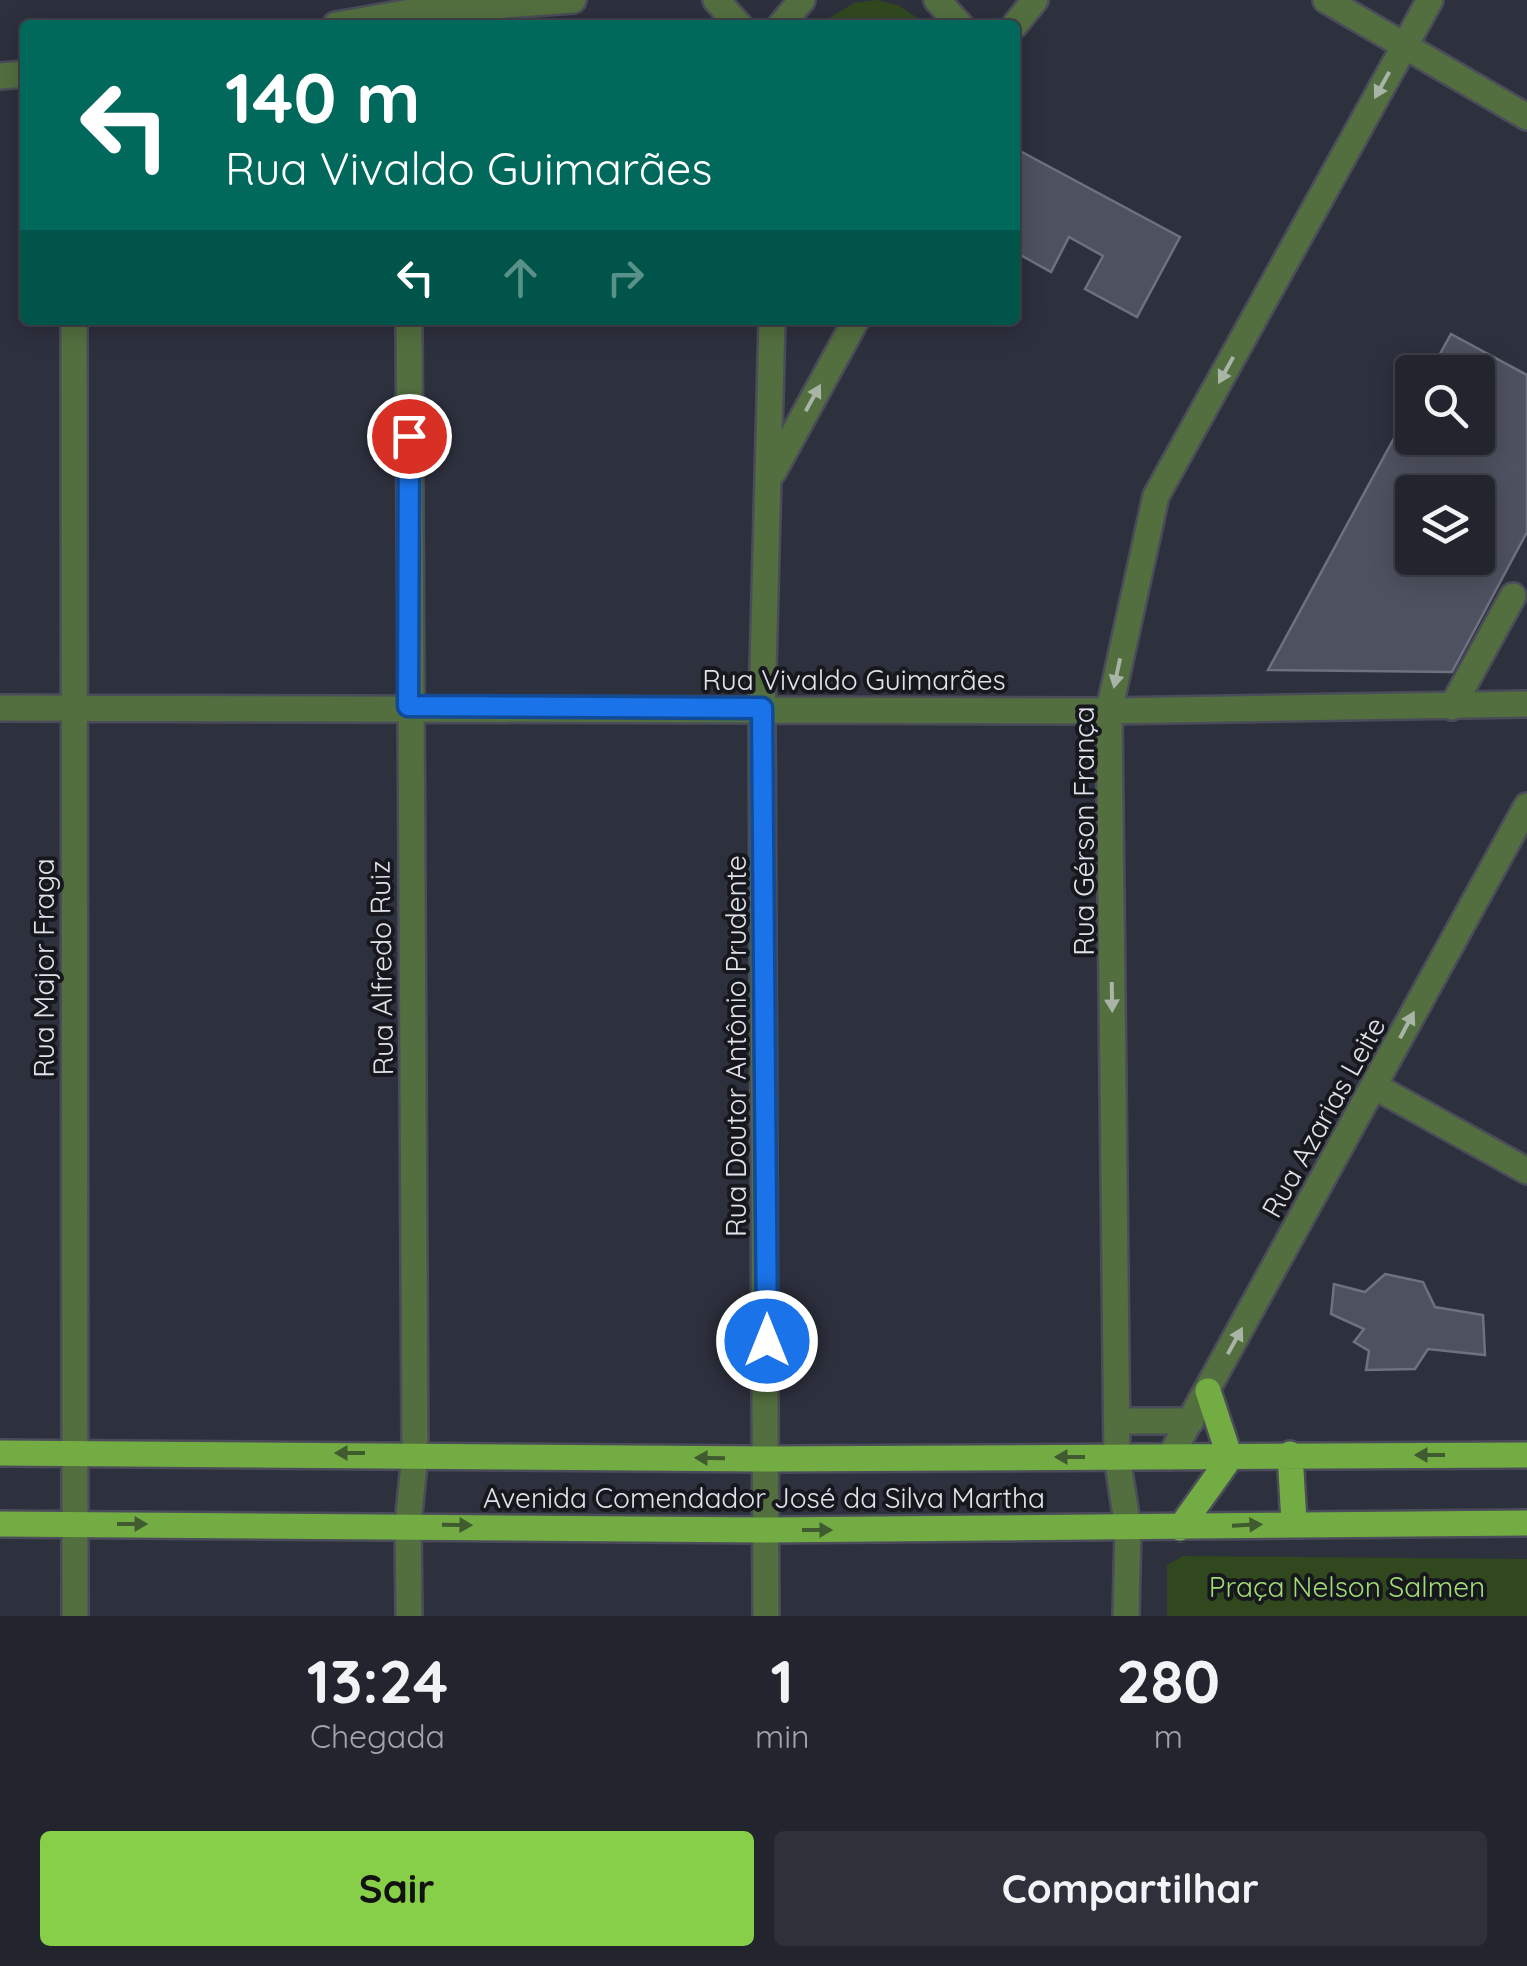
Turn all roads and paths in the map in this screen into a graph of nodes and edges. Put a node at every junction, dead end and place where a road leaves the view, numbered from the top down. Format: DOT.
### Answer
graph roads {
  1 [pos="387,0"];
  2 [pos="574,0"];
  3 [pos="716,0"];
  4 [pos="802,0"];
  5 [pos="937,0"];
  6 [pos="1035,0"];
  7 [pos="1326,0"];
  8 [pos="1430,0"];
  9 [pos="411,12"];
  10 [pos="365,20"];
  11 [pos="734,20"];
  12 [pos="785,20"];
  13 [pos="955,20"];
  14 [pos="1019,20"];
  15 [pos="1403,48"];
  16 [pos="1527,117"];
  17 [pos="74,325"];
  18 [pos="410,325"];
  19 [pos="772,325"];
  20 [pos="853,325"];
  21 [pos="771,476"];
  22 [pos="1513,596"];
  23 [pos="1523,699"];
  24 [pos="408,706"];
  25 [pos="73,707"];
  26 [pos="1452,707"];
  27 [pos="0,708"];
  28 [pos="762,708"];
  29 [pos="1109,711"];
  30 [pos="1527,806"];
  31 [pos="1374,1086"];
  32 [pos="1527,1171"];
  33 [pos="1208,1390"];
  34 [pos="1191,1421"];
  35 [pos="1117,1422"];
  36 [pos="0,1453"];
  37 [pos="73,1453"];
  38 [pos="415,1454"];
  39 [pos="1290,1454"];
  40 [pos="1527,1456"];
  41 [pos="1117,1457"];
  42 [pos="1170,1457"];
  43 [pos="1230,1458"];
  44 [pos="768,1459"];
  45 [pos="1294,1522"];
  46 [pos="1527,1522"];
  47 [pos="0,1524"];
  48 [pos="75,1524"];
  49 [pos="408,1524"];
  50 [pos="1128,1528"];
  51 [pos="1180,1528"];
  52 [pos="766,1530"];
  53 [pos="76,1616"];
  54 [pos="408,1616"];
  55 [pos="766,1616"];
  56 [pos="1126,1616"];
  1 -- 9 [label="street"];
  2 -- 9 [label="street"];
  3 -- 11 [label="street"];
  4 -- 12 [label="street"];
  5 -- 13 [label="street"];
  6 -- 14 [label="street"];
  7 -- 15 [label="street"];
  8 -- 15 [label="street, Rua Gérson França"];
  9 -- 10 [label="street"];
  15 -- 16 [label="street"];
  15 -- 29 [label="street, Rua Gérson França, one-way"];
  17 -- 25 [label="street, Rua Major Fraga"];
  18 -- 24 [label="street, Rua Alfredo Ruiz"];
  19 -- 21 [label="street, Rua Doutor Antônio Prudente"];
  21 -- 20 [label="street, Rua Doutor Antônio Prudente, one-way"];
  21 -- 28 [label="street, Rua Doutor Antônio Prudente"];
  22 -- 26 [label="street"];
  23 -- 26 [label="street, Rua Vivaldo Guimarães"];
  24 -- 25 [label="street, Rua Vivaldo Guimarães"];
  24 -- 28 [label="street, Rua Vivaldo Guimarães"];
  24 -- 38 [label="street, Rua Alfredo Ruiz"];
  25 -- 27 [label="street, Rua Vivaldo Guimarães"];
  25 -- 37 [label="street, Rua Major Fraga"];
  26 -- 29 [label="street, Rua Vivaldo Guimarães"];
  28 -- 29 [label="street, Rua Vivaldo Guimarães"];
  28 -- 44 [label="street, Rua Doutor Antônio Prudente"];
  29 -- 35 [label="street, Rua Gérson França, one-way"];
  31 -- 30 [label="street, Rua Azarias Leite, one-way"];
  31 -- 32 [label="street"];
  33 -- 31 [label="street, Rua Azarias Leite, one-way"];
  33 -- 34 [label="street, Rua Azarias Leite"];
  33 -- 43 [label="main road"];
  34 -- 35 [label="street"];
  34 -- 42 [label="street, Rua Azarias Leite"];
  35 -- 41 [label="street, Rua Gérson França"];
  36 -- 37 [label="main road, Avenida Comendador José da Silva Martha"];
  38 -- 37 [label="main road, Avenida Comendador José da Silva Martha, one-way"];
  37 -- 48 [label="street, Rua Major Fraga"];
  44 -- 38 [label="main road, Avenida Comendador José da Silva Martha, one-way"];
  38 -- 49 [label="street, Rua Alfredo Ruiz"];
  40 -- 39 [label="main road, Avenida Comendador José da Silva Martha, one-way"];
  39 -- 43 [label="main road, Avenida Comendador José da Silva Martha"];
  39 -- 45 [label="main road"];
  41 -- 42 [label="main road, Avenida Comendador José da Silva Martha"];
  41 -- 44 [label="main road, Avenida Comendador José da Silva Martha, one-way"];
  41 -- 50 [label="street, Rua Gérson França"];
  42 -- 43 [label="main road, Avenida Comendador José da Silva Martha"];
  43 -- 51 [label="main road"];
  44 -- 52 [label="street, Rua Doutor Antônio Prudente"];
  45 -- 46 [label="main road, Avenida Comendador José da Silva Martha"];
  51 -- 45 [label="main road, Avenida Comendador José da Silva Martha, one-way"];
  47 -- 48 [label="main road, Avenida Comendador José da Silva Martha"];
  48 -- 49 [label="main road, Avenida Comendador José da Silva Martha, one-way"];
  48 -- 53 [label="street, Rua Major Fraga"];
  49 -- 52 [label="main road, Avenida Comendador José da Silva Martha, one-way"];
  49 -- 54 [label="street, Rua Alfredo Ruiz"];
  50 -- 51 [label="main road, Avenida Comendador José da Silva Martha"];
  52 -- 50 [label="main road, Avenida Comendador José da Silva Martha, one-way"];
  50 -- 56 [label="street, Rua Gérson França"];
  52 -- 55 [label="street, Rua Doutor Antônio Prudente"];
}
